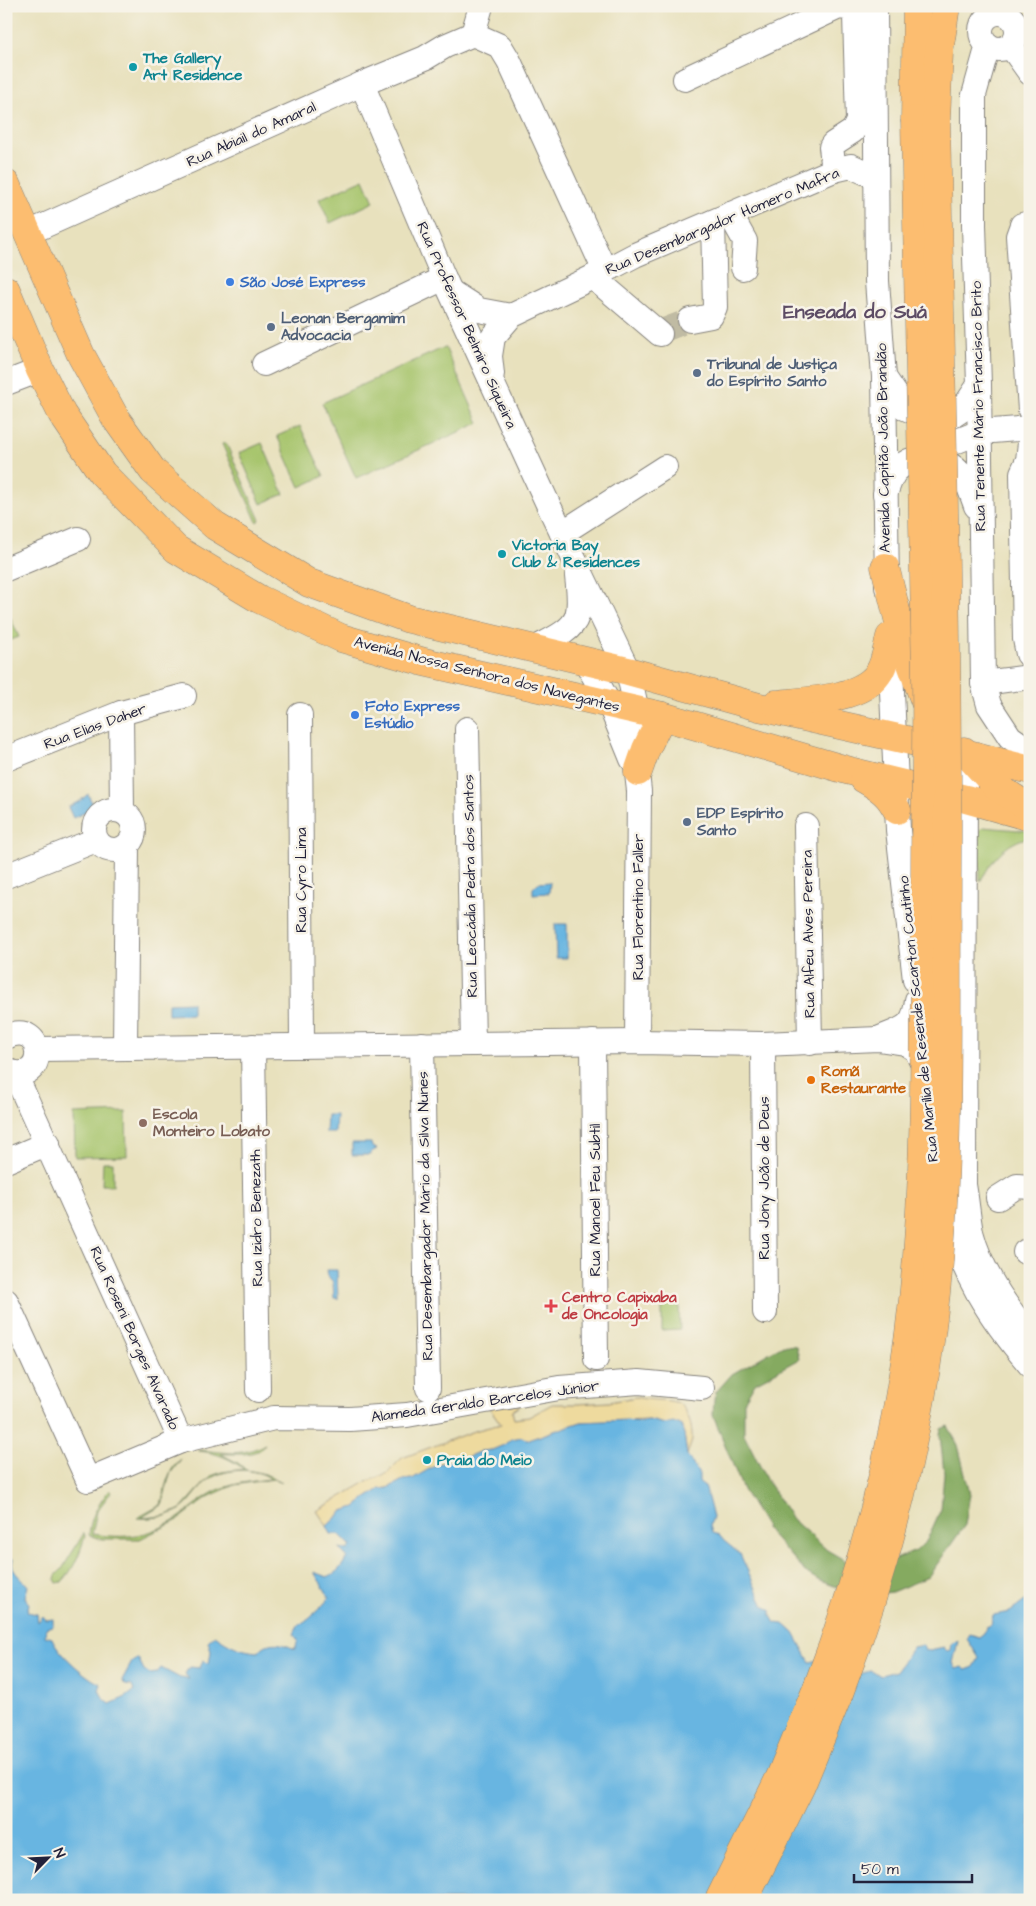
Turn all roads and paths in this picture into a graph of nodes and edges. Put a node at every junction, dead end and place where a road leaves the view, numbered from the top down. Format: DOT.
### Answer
graph roads {
  1 [pos="481,6"];
  2 [pos="875,6"];
  3 [pos="917,6"];
  4 [pos="998,10"];
  5 [pos="946,14"];
  6 [pos="473,34"];
  7 [pos="999,45"];
  8 [pos="1030,73"];
  9 [pos="685,79"];
  10 [pos="362,84"];
  11 [pos="926,120"];
  12 [pos="834,170"];
  13 [pos="876,182"];
  14 [pos="6,184"];
  15 [pos="721,218"];
  16 [pos="1030,223"];
  17 [pos="28,233"];
  18 [pos="744,268"];
  19 [pos="599,274"];
  20 [pos="448,285"];
  21 [pos="6,290"];
  22 [pos="511,316"];
  23 [pos="690,320"];
  24 [pos="660,334"];
  25 [pos="264,364"];
  26 [pos="40,370"];
  27 [pos="884,377"];
  28 [pos="492,382"];
  29 [pos="6,383"];
  30 [pos="979,385"];
  31 [pos="1030,410"];
  32 [pos="1030,428"];
  33 [pos="980,432"];
  34 [pos="1029,455"];
  35 [pos="914,458"];
  36 [pos="666,467"];
  37 [pos="885,494"];
  38 [pos="980,517"];
  39 [pos="562,533"];
  40 [pos="78,539"];
  41 [pos="576,564"];
  42 [pos="885,567"];
  43 [pos="6,569"];
  44 [pos="890,637"];
  45 [pos="534,649"];
  46 [pos="1030,656"];
  47 [pos="586,662"];
  48 [pos="628,671"];
  49 [pos="1030,677"];
  50 [pos="983,683"];
  51 [pos="184,696"];
  52 [pos="610,705"];
  53 [pos="759,707"];
  54 [pos="121,713"];
  55 [pos="649,713"];
  56 [pos="300,715"];
  57 [pos="467,729"];
  58 [pos="895,739"];
  59 [pos="1030,751"];
  60 [pos="965,753"];
  61 [pos="6,759"];
  62 [pos="1030,770"];
  63 [pos="850,771"];
  64 [pos="638,772"];
  65 [pos="897,783"];
  66 [pos="966,799"];
  67 [pos="1030,808"];
  68 [pos="897,810"];
  69 [pos="122,811"];
  70 [pos="1030,817"];
  71 [pos="806,826"];
  72 [pos="96,840"];
  73 [pos="127,846"];
  74 [pos="6,876"];
  75 [pos="917,1000"];
  76 [pos="18,1036"];
  77 [pos="878,1039"];
  78 [pos="594,1042"];
  79 [pos="637,1042"];
  80 [pos="810,1043"];
  81 [pos="422,1044"];
  82 [pos="473,1044"];
  83 [pos="763,1044"];
  84 [pos="253,1046"];
  85 [pos="302,1046"];
  86 [pos="125,1048"];
  87 [pos="924,1067"];
  88 [pos="11,1072"];
  89 [pos="48,1143"];
  90 [pos="6,1161"];
  91 [pos="1030,1187"];
  92 [pos="998,1198"];
  93 [pos="6,1301"];
  94 [pos="765,1312"];
  95 [pos="1030,1336"];
  96 [pos="596,1359"];
  97 [pos="1030,1365"];
  98 [pos="428,1388"];
  99 [pos="702,1388"];
  100 [pos="258,1390"];
  101 [pos="181,1441"];
  102 [pos="719,1900"];
  103 [pos="744,1900"];
  1 -- 6 [label="street"];
  2 -- 13 [label="street, Avenida Capitão João Brandão"];
  3 -- 11 [label="main road"];
  4 -- 7 [label="street"];
  5 -- 11 [label="main road"];
  6 -- 10 [label="street, Rua Abiail do Amaral"];
  6 -- 19 [label="street"];
  7 -- 8 [label="street"];
  7 -- 30 [label="street, Rua Tenente Mário Francisco Brito"];
  9 -- 12 [label="street"];
  10 -- 17 [label="street, Rua Abiail do Amaral"];
  10 -- 20 [label="street, Rua Professor Belmiro Siqueira"];
  11 -- 102 [label="main road, bridge"];
  11 -- 103 [label="main road, bridge"];
  12 -- 13 [label="street, Rua Desembargador Homero Mafra"];
  12 -- 15 [label="street, Rua Desembargador Homero Mafra"];
  13 -- 27 [label="street, Avenida Capitão João Brandão"];
  14 -- 17 [label="main road"];
  15 -- 18 [label="street"];
  15 -- 19 [label="street, Rua Desembargador Homero Mafra"];
  15 -- 23 [label="street"];
  16 -- 31 [label="street"];
  17 -- 45 [label="main road"];
  19 -- 22 [label="street, Rua Desembargador Homero Mafra"];
  19 -- 24 [label="street"];
  20 -- 22 [label="street"];
  20 -- 25 [label="street"];
  20 -- 28 [label="street, Rua Professor Belmiro Siqueira"];
  21 -- 26 [label="main road, Avenida Nossa Senhora dos Navegantes"];
  22 -- 28 [label="street, Rua Desembargador Homero Mafra"];
  26 -- 29 [label="street"];
  26 -- 52 [label="main road, Avenida Nossa Senhora dos Navegantes"];
  27 -- 30 [label="street"];
  27 -- 37 [label="street, Avenida Capitão João Brandão"];
  28 -- 39 [label="street, Rua Professor Belmiro Siqueira"];
  30 -- 33 [label="street, Rua Tenente Mário Francisco Brito"];
  32 -- 33 [label="street"];
  33 -- 35 [label="street"];
  33 -- 38 [label="street, Rua Tenente Mário Francisco Brito"];
  34 -- 46 [label="street"];
  35 -- 37 [label="street"];
  35 -- 38 [label="street"];
  36 -- 39 [label="street"];
  37 -- 42 [label="street, Avenida Capitão João Brandão"];
  38 -- 50 [label="street, Rua Tenente Mário Francisco Brito"];
  39 -- 41 [label="street, Rua Professor Belmiro Siqueira"];
  40 -- 43 [label="street"];
  41 -- 45 [label="street, Rua Professor Belmiro Siqueira"];
  41 -- 48 [label="street, Rua Professor Belmiro Siqueira"];
  42 -- 44 [label="street, Avenida Capitão João Brandão"];
  42 -- 60 [label="main road"];
  44 -- 53 [label="main road"];
  44 -- 58 [label="street, Avenida Capitão João Brandão"];
  45 -- 47 [label="main road"];
  47 -- 48 [label="main road"];
  47 -- 52 [label="street, Rua Florentino Faller"];
  48 -- 53 [label="main road"];
  48 -- 55 [label="street"];
  49 -- 50 [label="street"];
  50 -- 59 [label="street, Rua Tenente Mário Francisco Brito"];
  51 -- 54 [label="street, Rua Elias Daher"];
  52 -- 55 [label="main road, Avenida Nossa Senhora dos Navegantes"];
  52 -- 64 [label="street, Rua Florentino Faller"];
  53 -- 58 [label="main road"];
  54 -- 61 [label="street, Rua Elias Daher"];
  54 -- 69 [label="street"];
  55 -- 63 [label="main road, Avenida Nossa Senhora dos Navegantes"];
  55 -- 64 [label="main road"];
  56 -- 85 [label="street, Rua Cyro Lima"];
  57 -- 82 [label="street, Rua Leocádia Pedra dos Santos"];
  58 -- 60 [label="main road"];
  58 -- 65 [label="street, Rua Marília de Resende Scarton Coutinho"];
  60 -- 62 [label="main road"];
  60 -- 66 [label="street, Rua Marília de Resende Scarton Coutinho"];
  60 -- 67 [label="main road"];
  63 -- 65 [label="main road, Avenida Nossa Senhora dos Navegantes"];
  63 -- 68 [label="main road"];
  64 -- 79 [label="street, Rua Florentino Faller"];
  65 -- 66 [label="main road, Avenida Nossa Senhora dos Navegantes"];
  65 -- 68 [label="street, Rua Marília de Resende Scarton Coutinho"];
  66 -- 70 [label="main road, Avenida Nossa Senhora dos Navegantes"];
  66 -- 95 [label="street, Rua Marília de Resende Scarton Coutinho"];
  68 -- 75 [label="street, Rua Marília de Resende Scarton Coutinho"];
  69 -- 72 [label="street"];
  69 -- 73 [label="street"];
  71 -- 80 [label="street, Rua Alfeu Alves Pereira"];
  72 -- 73 [label="street"];
  72 -- 74 [label="street"];
  73 -- 86 [label="street"];
  75 -- 77 [label="street"];
  75 -- 87 [label="street, Rua Marília de Resende Scarton Coutinho"];
  76 -- 86 [label="street"];
  76 -- 88 [label="street"];
  77 -- 80 [label="street"];
  77 -- 87 [label="street"];
  78 -- 79 [label="street"];
  78 -- 82 [label="street"];
  78 -- 96 [label="street, Rua Manoel Feu Subtil"];
  79 -- 83 [label="street"];
  80 -- 83 [label="street"];
  81 -- 82 [label="street"];
  81 -- 85 [label="street"];
  81 -- 98 [label="street, Rua Desembargador Mário da Silva Nunes"];
  83 -- 94 [label="street, Rua Jony João de Deus"];
  84 -- 85 [label="street"];
  84 -- 86 [label="street"];
  84 -- 100 [label="street, Rua Izidro Benezath"];
  87 -- 97 [label="street, Rua Marília de Resende Scarton Coutinho"];
  88 -- 89 [label="street, Rua Roseni Borges Alvarado"];
  89 -- 90 [label="street"];
  89 -- 101 [label="street, Rua Roseni Borges Alvarado"];
  91 -- 92 [label="street"];
  93 -- 101 [label="street, Rua Roseni Borges Alvarado"];
  99 -- 101 [label="street, Alameda Geraldo Barcelos Júnior"];
}
